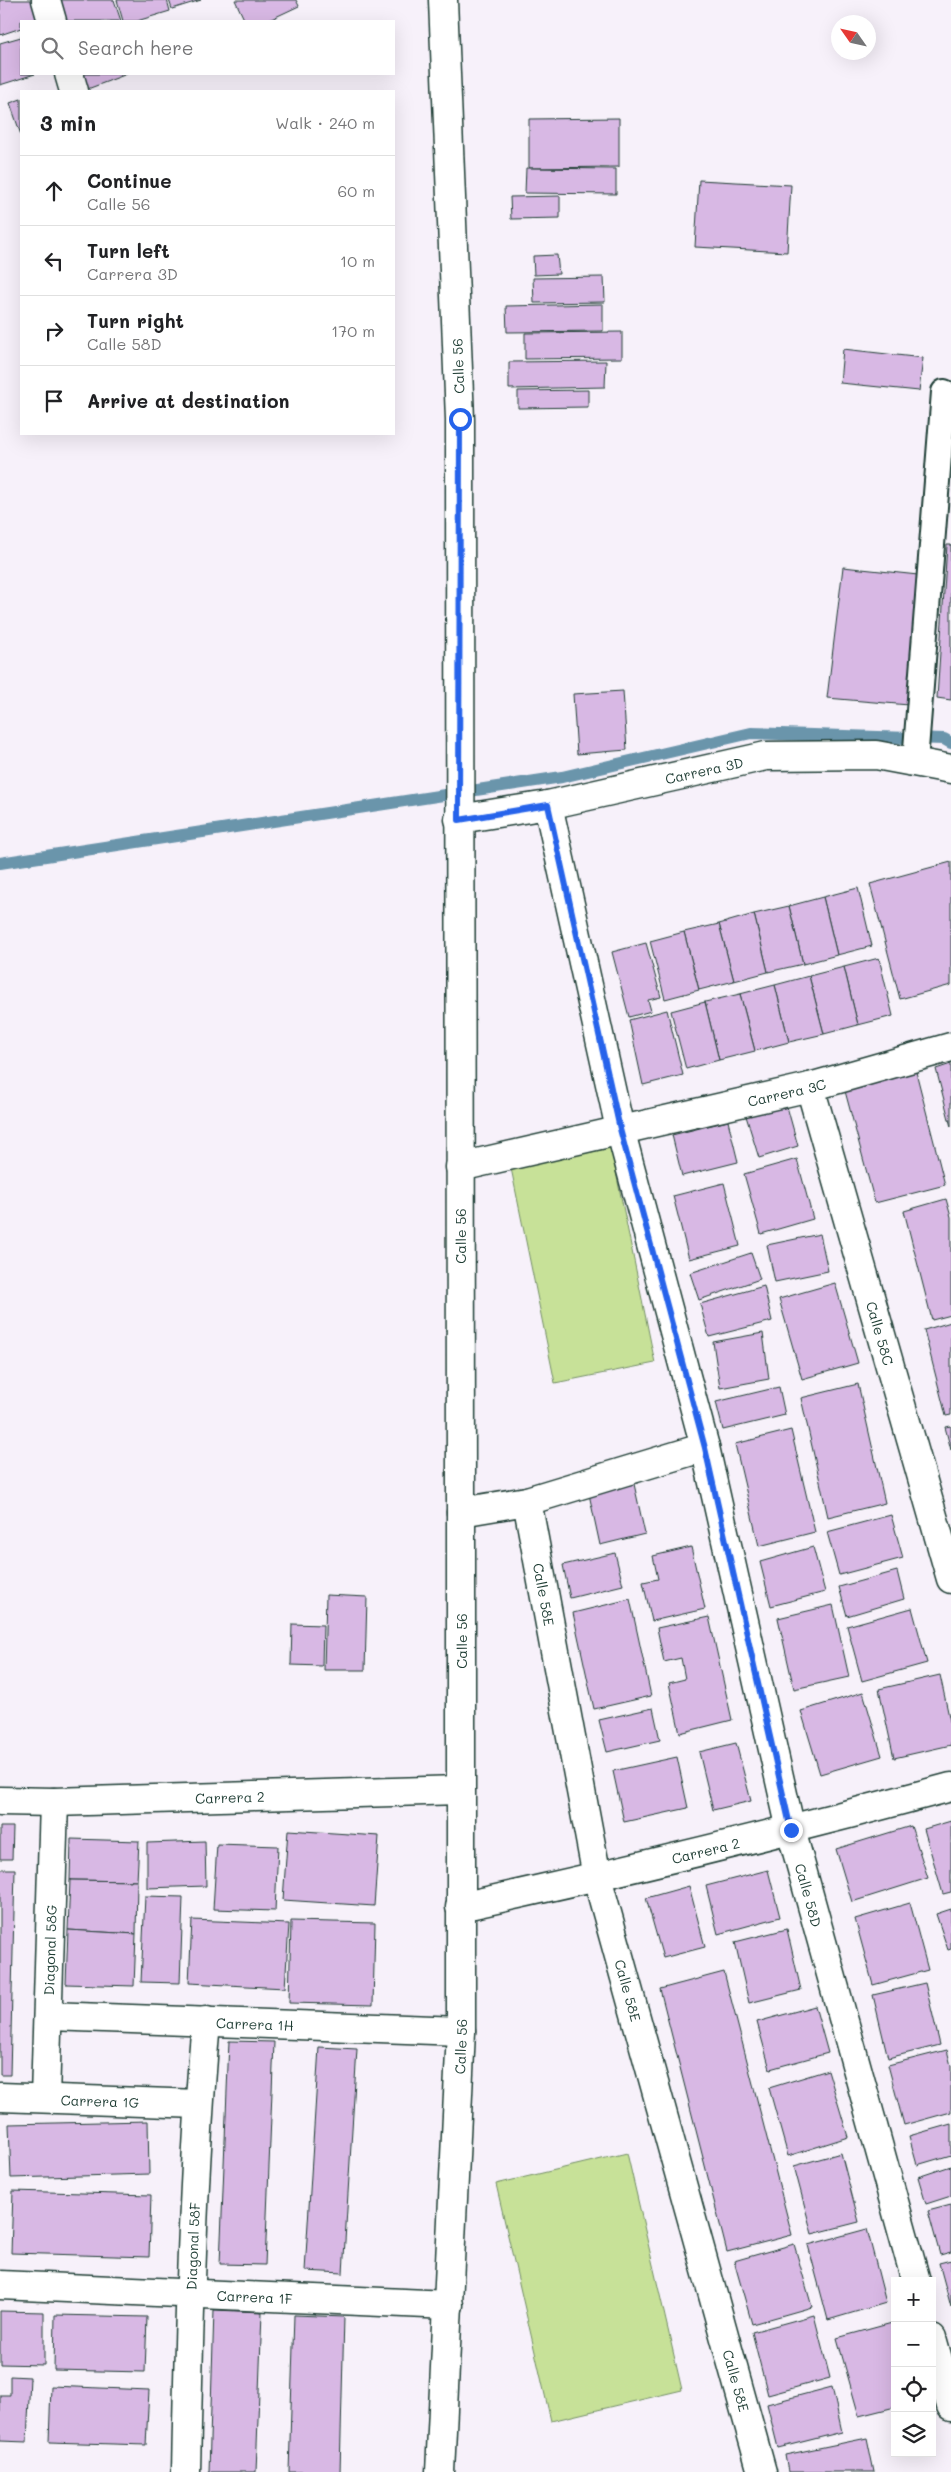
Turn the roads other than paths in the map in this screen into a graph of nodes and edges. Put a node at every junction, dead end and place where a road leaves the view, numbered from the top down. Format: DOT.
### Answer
graph roads {
  1 [pos="46,0"];
  2 [pos="442,0"];
  3 [pos="52,20"];
  4 [pos="69,75"];
  5 [pos="74,90"];
  6 [pos="944,392"];
  7 [pos="915,762"];
  8 [pos="951,769"];
  9 [pos="548,805"];
  10 [pos="459,820"];
  11 [pos="951,1047"];
  12 [pos="810,1087"];
  13 [pos="620,1129"];
  14 [pos="460,1167"];
  15 [pos="705,1448"];
  16 [pos="527,1501"];
  17 [pos="462,1512"];
  18 [pos="951,1579"];
  19 [pos="951,1787"];
  20 [pos="460,1790"];
  21 [pos="0,1801"];
  22 [pos="54,1802"];
  23 [pos="791,1830"];
  24 [pos="597,1877"];
  25 [pos="460,1906"];
  26 [pos="49,2016"];
  27 [pos="206,2021"];
  28 [pos="460,2031"];
  29 [pos="0,2097"];
  30 [pos="45,2098"];
  31 [pos="199,2104"];
  32 [pos="915,2277"];
  33 [pos="0,2285"];
  34 [pos="190,2292"];
  35 [pos="449,2305"];
  36 [pos="936,2352"];
  37 [pos="951,2406"];
  38 [pos="186,2472"];
  39 [pos="440,2472"];
  40 [pos="762,2472"];
  1 -- 3 [label="street"];
  2 -- 10 [label="street, Calle 56"];
  4 -- 5 [label="street"];
  6 -- 7 [label="lane"];
  7 -- 8 [label="street, Carrera 3D"];
  7 -- 9 [label="street, Carrera 3D"];
  9 -- 10 [label="street, Carrera 3D"];
  9 -- 13 [label="street, Calle 58D"];
  10 -- 14 [label="street, Calle 56"];
  11 -- 12 [label="street, Carrera 3C"];
  12 -- 13 [label="street, Carrera 3C"];
  12 -- 18 [label="street, Calle 58C"];
  13 -- 14 [label="street, Carrera 3C"];
  13 -- 15 [label="street, Calle 58D"];
  14 -- 17 [label="street, Calle 56"];
  15 -- 16 [label="street"];
  15 -- 23 [label="street, Calle 58D"];
  16 -- 17 [label="street"];
  16 -- 24 [label="street, Calle 58E"];
  17 -- 20 [label="street, Calle 56"];
  19 -- 23 [label="street, Carrera 2"];
  20 -- 22 [label="street, Carrera 2"];
  20 -- 25 [label="street, Calle 56"];
  21 -- 22 [label="street, Carrera 2"];
  22 -- 26 [label="street, Diagonal 58G"];
  23 -- 24 [label="street, Carrera 2"];
  23 -- 32 [label="street, Calle 58D"];
  24 -- 25 [label="street, Carrera 2"];
  24 -- 40 [label="street, Calle 58E"];
  25 -- 28 [label="street, Calle 56"];
  26 -- 27 [label="street, Carrera 1H"];
  26 -- 30 [label="street, Diagonal 58G"];
  27 -- 28 [label="street, Carrera 1H"];
  27 -- 31 [label="street, Diagonal 58F"];
  28 -- 35 [label="street, Calle 56"];
  29 -- 30 [label="street, Carrera 1G"];
  30 -- 31 [label="street, Carrera 1G"];
  31 -- 34 [label="street, Diagonal 58F"];
  33 -- 34 [label="street, Carrera 1F"];
  34 -- 35 [label="street, Carrera 1F"];
  34 -- 38 [label="street, Diagonal 58F"];
  35 -- 39 [label="street, Calle 56"];
  36 -- 37 [label="street"];
}
